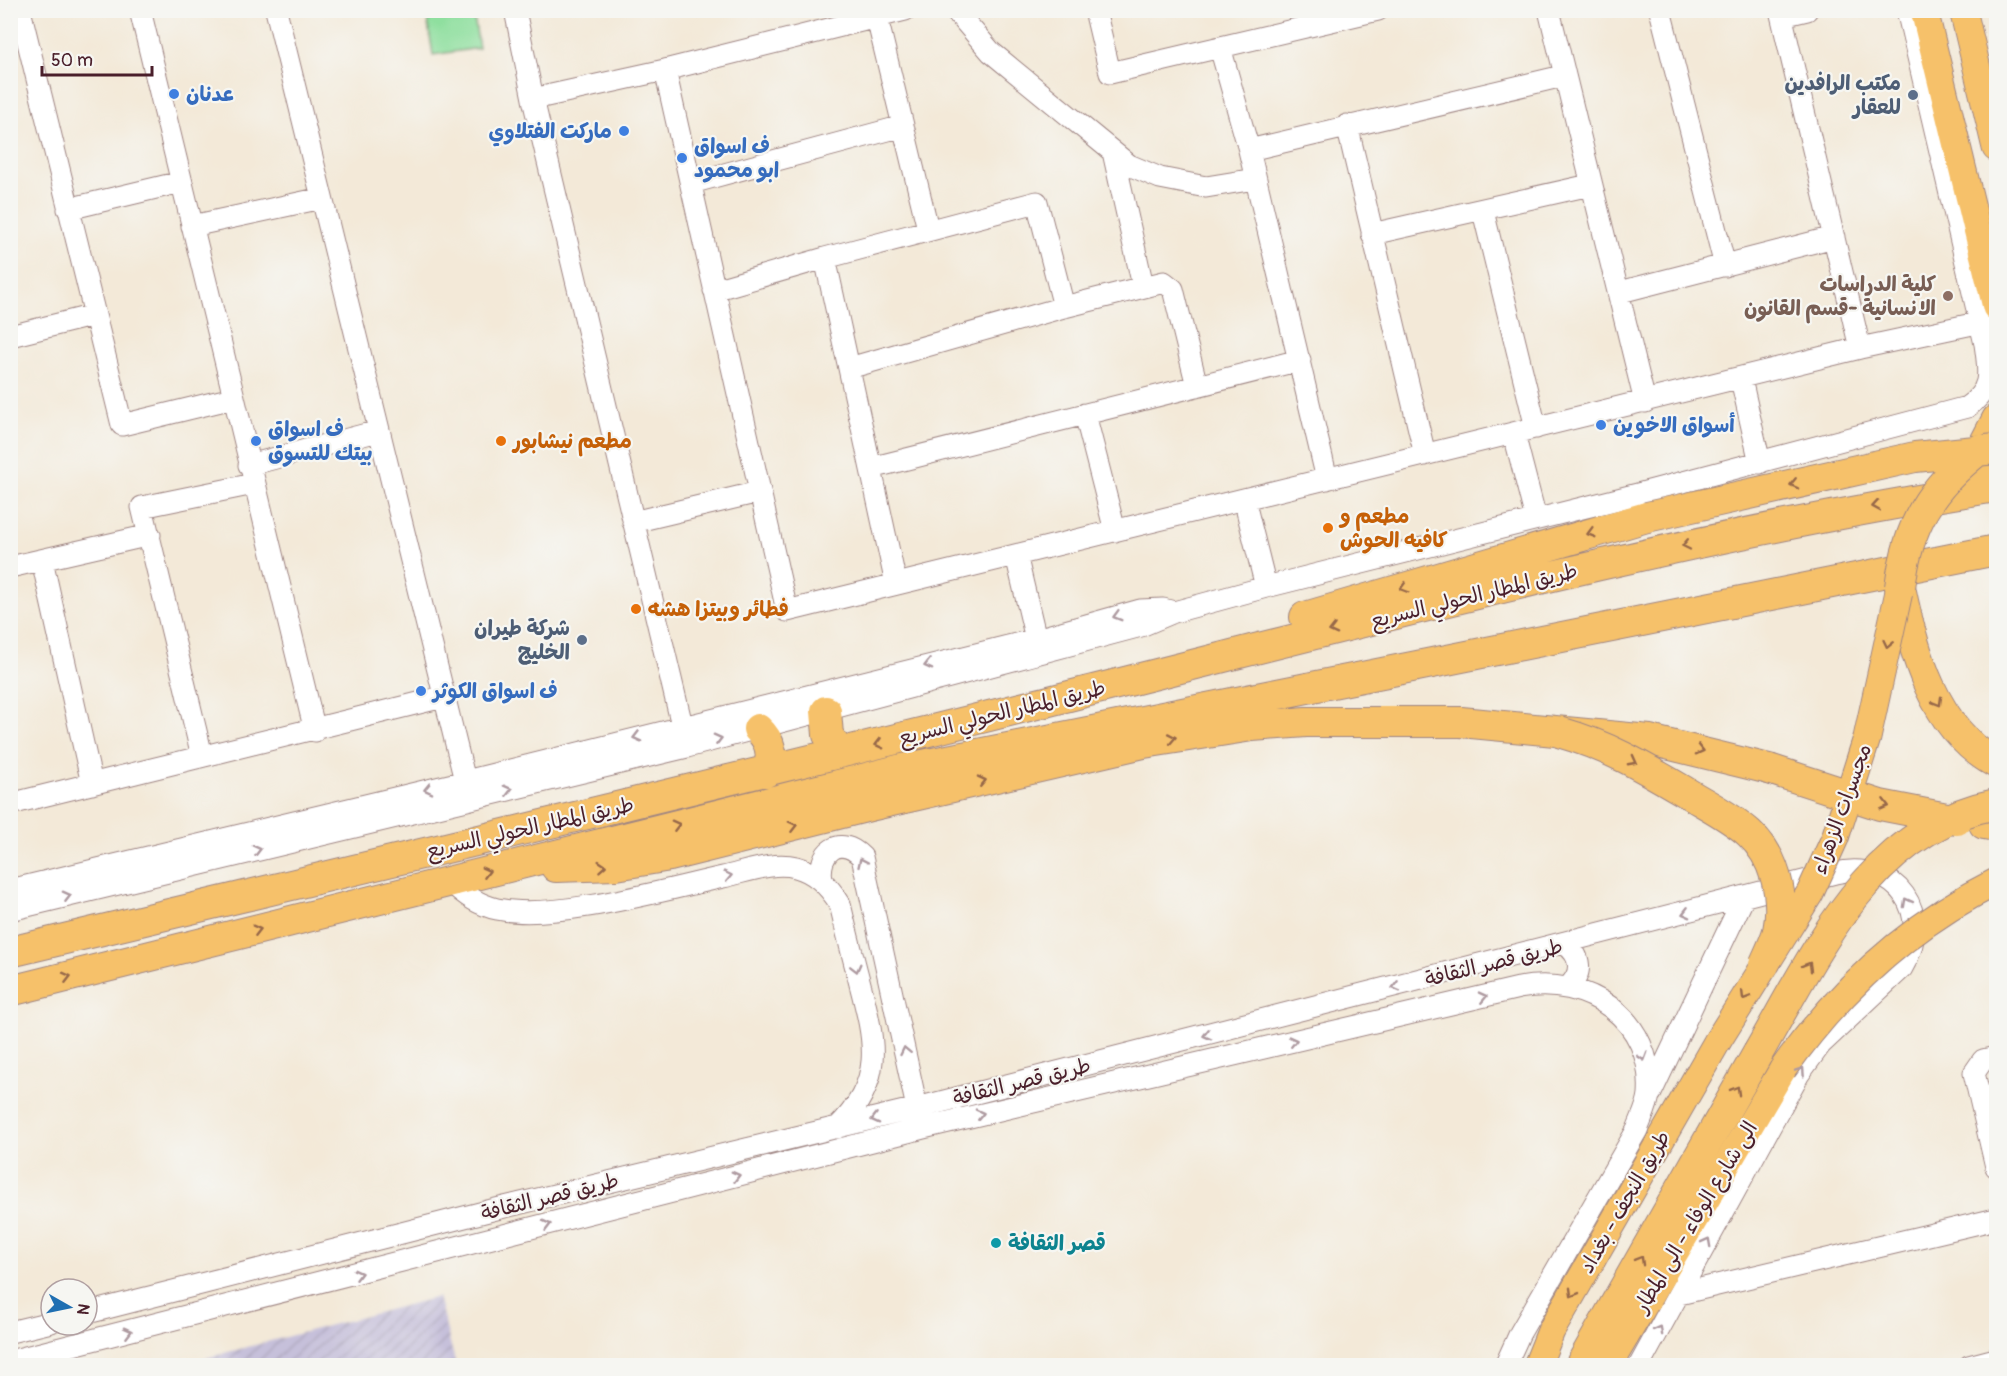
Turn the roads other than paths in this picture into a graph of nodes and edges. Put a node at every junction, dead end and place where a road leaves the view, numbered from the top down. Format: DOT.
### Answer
graph roads {
  1 [pos="20,10"];
  2 [pos="140,10"];
  3 [pos="276,10"];
  4 [pos="515,10"];
  5 [pos="905,10"];
  6 [pos="955,10"];
  7 [pos="1095,10"];
  8 [pos="1378,10"];
  9 [pos="1549,10"];
  10 [pos="1660,10"];
  11 [pos="1807,10"];
  12 [pos="1963,10"];
  13 [pos="1979,10"];
  14 [pos="1925,13"];
  15 [pos="1781,14"];
  16 [pos="877,18"];
  17 [pos="1220,47"];
  18 [pos="665,70"];
  19 [pos="1563,76"];
  20 [pos="1996,80"];
  21 [pos="533,99"];
  22 [pos="1347,125"];
  23 [pos="903,126"];
  24 [pos="1996,148"];
  25 [pos="1249,150"];
  26 [pos="1113,152"];
  27 [pos="1255,179"];
  28 [pos="181,182"];
  29 [pos="691,183"];
  30 [pos="1590,185"];
  31 [pos="322,198"];
  32 [pos="68,209"];
  33 [pos="1483,211"];
  34 [pos="192,226"];
  35 [pos="928,229"];
  36 [pos="1372,234"];
  37 [pos="1834,237"];
  38 [pos="1996,237"];
  39 [pos="825,258"];
  40 [pos="1725,266"];
  41 [pos="1143,286"];
  42 [pos="714,290"];
  43 [pos="1620,292"];
  44 [pos="1064,307"];
  45 [pos="1989,314"];
  46 [pos="95,315"];
  47 [pos="10,336"];
  48 [pos="1860,348"];
  49 [pos="1299,360"];
  50 [pos="849,368"];
  51 [pos="1741,379"];
  52 [pos="1197,386"];
  53 [pos="233,398"];
  54 [pos="1645,402"];
  55 [pos="1084,414"];
  56 [pos="1996,418"];
  57 [pos="1536,428"];
  58 [pos="378,431"];
  59 [pos="1514,434"];
  60 [pos="1992,447"];
  61 [pos="1425,455"];
  62 [pos="1760,463"];
  63 [pos="871,468"];
  64 [pos="251,474"];
  65 [pos="1327,479"];
  66 [pos="1982,489"];
  67 [pos="759,492"];
  68 [pos="1244,499"];
  69 [pos="1536,519"];
  70 [pos="633,522"];
  71 [pos="1115,531"];
  72 [pos="150,535"];
  73 [pos="1996,550"];
  74 [pos="1017,555"];
  75 [pos="42,560"];
  76 [pos="10,567"];
  77 [pos="896,584"];
  78 [pos="1266,587"];
  79 [pos="1900,587"];
  80 [pos="1174,612"];
  81 [pos="1036,639"];
  82 [pos="443,697"];
  83 [pos="1040,704"];
  84 [pos="826,711"];
  85 [pos="682,726"];
  86 [pos="758,729"];
  87 [pos="315,731"];
  88 [pos="1559,732"];
  89 [pos="687,747"];
  90 [pos="840,753"];
  91 [pos="202,756"];
  92 [pos="1996,763"];
  93 [pos="766,772"];
  94 [pos="92,784"];
  95 [pos="468,790"];
  96 [pos="10,804"];
  97 [pos="1996,804"];
  98 [pos="1996,826"];
  99 [pos="523,863"];
  100 [pos="822,880"];
  101 [pos="450,881"];
  102 [pos="1996,882"];
  103 [pos="10,891"];
  104 [pos="1743,899"];
  105 [pos="10,910"];
  106 [pos="181,911"];
  107 [pos="111,928"];
  108 [pos="1565,944"];
  109 [pos="187,947"];
  110 [pos="10,952"];
  111 [pos="122,963"];
  112 [pos="1764,965"];
  113 [pos="1568,987"];
  114 [pos="10,991"];
  115 [pos="1717,1042"];
  116 [pos="1996,1057"];
  117 [pos="1649,1097"];
  118 [pos="917,1108"];
  119 [pos="837,1128"];
  120 [pos="1996,1167"];
  121 [pos="1996,1219"];
  122 [pos="318,1255"];
  123 [pos="327,1282"];
  124 [pos="1679,1294"];
  125 [pos="99,1310"];
  126 [pos="39,1325"];
  127 [pos="10,1332"];
  128 [pos="1996,1359"];
  129 [pos="10,1361"];
  130 [pos="1505,1365"];
  131 [pos="1537,1365"];
  132 [pos="1580,1365"];
  133 [pos="1608,1365"];
  134 [pos="1639,1365"];
  135 [pos="1969,1365"];
  1 -- 32 [label="street"];
  2 -- 28 [label="street"];
  3 -- 31 [label="street"];
  4 -- 21 [label="street"];
  5 -- 16 [label="street"];
  6 -- 26 [label="street"];
  7 -- 17 [label="street"];
  8 -- 17 [label="street"];
  9 -- 19 [label="street"];
  10 -- 40 [label="street"];
  11 -- 15 [label="street"];
  12 -- 24 [label="main road"];
  13 -- 20 [label="main road"];
  14 -- 38 [label="main road"];
  14 -- 45 [label="main road"];
  15 -- 37 [label="street"];
  16 -- 18 [label="street"];
  16 -- 23 [label="street"];
  17 -- 25 [label="street"];
  18 -- 21 [label="street"];
  18 -- 29 [label="street"];
  19 -- 22 [label="street"];
  19 -- 30 [label="street"];
  21 -- 70 [label="street"];
  22 -- 25 [label="street"];
  22 -- 36 [label="street"];
  23 -- 29 [label="street"];
  23 -- 35 [label="street"];
  25 -- 27 [label="street"];
  26 -- 27 [label="street"];
  26 -- 41 [label="street"];
  27 -- 49 [label="street"];
  28 -- 32 [label="street"];
  28 -- 34 [label="street"];
  29 -- 42 [label="street"];
  30 -- 33 [label="street"];
  30 -- 43 [label="street"];
  31 -- 34 [label="street"];
  31 -- 58 [label="street"];
  32 -- 46 [label="street"];
  33 -- 36 [label="street"];
  33 -- 57 [label="street"];
  34 -- 53 [label="street"];
  35 -- 39 [label="street"];
  35 -- 44 [label="street"];
  36 -- 61 [label="street"];
  37 -- 40 [label="street"];
  37 -- 48 [label="street"];
  39 -- 42 [label="street"];
  39 -- 50 [label="street"];
  40 -- 43 [label="street"];
  41 -- 44 [label="street"];
  41 -- 52 [label="street"];
  42 -- 67 [label="street"];
  43 -- 54 [label="street"];
  44 -- 50 [label="street"];
  45 -- 48 [label="street"];
  45 -- 62 [label="street"];
  46 -- 47 [label="street"];
  46 -- 53 [label="street"];
  48 -- 51 [label="street"];
  49 -- 52 [label="street"];
  49 -- 65 [label="street"];
  50 -- 63 [label="street"];
  51 -- 54 [label="street"];
  51 -- 62 [label="street"];
  52 -- 55 [label="street"];
  53 -- 64 [label="street"];
  54 -- 57 [label="street"];
  55 -- 63 [label="street"];
  55 -- 71 [label="street"];
  56 -- 60 [label="main road"];
  57 -- 59 [label="street"];
  58 -- 64 [label="street"];
  58 -- 82 [label="street"];
  59 -- 61 [label="street"];
  59 -- 69 [label="street"];
  60 -- 66 [label="main road"];
  60 -- 79 [label="highway, bridge"];
  60 -- 83 [label="highway, one-way, bridge"];
  61 -- 65 [label="street"];
  62 -- 69 [label="street"];
  63 -- 77 [label="street"];
  64 -- 72 [label="street"];
  64 -- 87 [label="street"];
  65 -- 68 [label="street"];
  66 -- 83 [label="highway, طريق المطار الحولي السريع, one-way"];
  67 -- 70 [label="street"];
  67 -- 77 [label="street"];
  68 -- 71 [label="street"];
  68 -- 78 [label="street"];
  69 -- 78 [label="street"];
  70 -- 85 [label="street"];
  71 -- 74 [label="street"];
  72 -- 75 [label="street"];
  72 -- 91 [label="street"];
  99 -- 73 [label="highway, طريق المطار الحولي السريع, one-way"];
  74 -- 77 [label="street"];
  74 -- 81 [label="street"];
  75 -- 76 [label="street"];
  75 -- 94 [label="street"];
  78 -- 80 [label="street"];
  79 -- 92 [label="highway, one-way"];
  79 -- 112 [label="main road, مجسرات الزهراء, one-way, bridge"];
  80 -- 81 [label="street, one-way"];
  80 -- 84 [label="street"];
  81 -- 85 [label="street, one-way"];
  82 -- 87 [label="street"];
  82 -- 95 [label="street"];
  83 -- 90 [label="highway, طريق المطار الحولي السريع, one-way"];
  84 -- 86 [label="street"];
  84 -- 90 [label="highway"];
  85 -- 89 [label="street"];
  85 -- 95 [label="street, one-way"];
  89 -- 86 [label="street, one-way"];
  86 -- 93 [label="highway"];
  87 -- 91 [label="street"];
  88 -- 98 [label="highway, one-way, bridge"];
  99 -- 88 [label="highway, one-way"];
  88 -- 112 [label="highway, one-way, bridge"];
  95 -- 89 [label="street, one-way"];
  90 -- 93 [label="highway, طريق المطار الحولي السريع"];
  91 -- 94 [label="street"];
  93 -- 106 [label="highway, طريق المطار الحولي السريع"];
  94 -- 96 [label="street"];
  95 -- 103 [label="street, one-way"];
  105 -- 95 [label="street, one-way"];
  132 -- 97 [label="highway, one-way, bridge"];
  101 -- 99 [label="highway, طريق المطار الحولي السريع, one-way"];
  101 -- 100 [label="street, one-way"];
  118 -- 100 [label="street, one-way"];
  100 -- 119 [label="street, one-way"];
  109 -- 101 [label="highway, طريق المطار الحولي السريع, one-way"];
  102 -- 133 [label="main road, الى شارع الوفاء - الى المطار, bridge"];
  104 -- 108 [label="street, طريق قصر الثقافة, one-way"];
  104 -- 117 [label="street, طريق قصر الثقافة"];
  124 -- 104 [label="street, one-way"];
  106 -- 107 [label="highway, طريق المطار الحولي السريع"];
  106 -- 109 [label="highway"];
  107 -- 110 [label="highway, طريق المطار الحولي السريع"];
  107 -- 111 [label="highway"];
  108 -- 113 [label="street"];
  108 -- 118 [label="street, طريق قصر الثقافة, one-way"];
  109 -- 111 [label="highway, طريق المطار الحولي السريع"];
  114 -- 111 [label="highway, طريق المطار الحولي السريع, one-way"];
  112 -- 115 [label="main road, مجسرات الزهراء, one-way, bridge"];
  113 -- 117 [label="street, طريق قصر الثقافة, one-way"];
  123 -- 113 [label="street, طريق قصر الثقافة, one-way"];
  115 -- 131 [label="main road, طريق النجف - بغداد, one-way"];
  116 -- 120 [label="street"];
  117 -- 130 [label="street, طريق قصر الثقافة"];
  118 -- 119 [label="street, طريق قصر الثقافة, one-way"];
  119 -- 122 [label="street, طريق قصر الثقافة"];
  121 -- 124 [label="street"];
  122 -- 123 [label="street"];
  122 -- 125 [label="street, طريق قصر الثقافة"];
  129 -- 123 [label="street, طريق قصر الثقافة, one-way"];
  134 -- 124 [label="street, one-way"];
  126 -- 127 [label="street"];
  128 -- 135 [label="street"];
}
